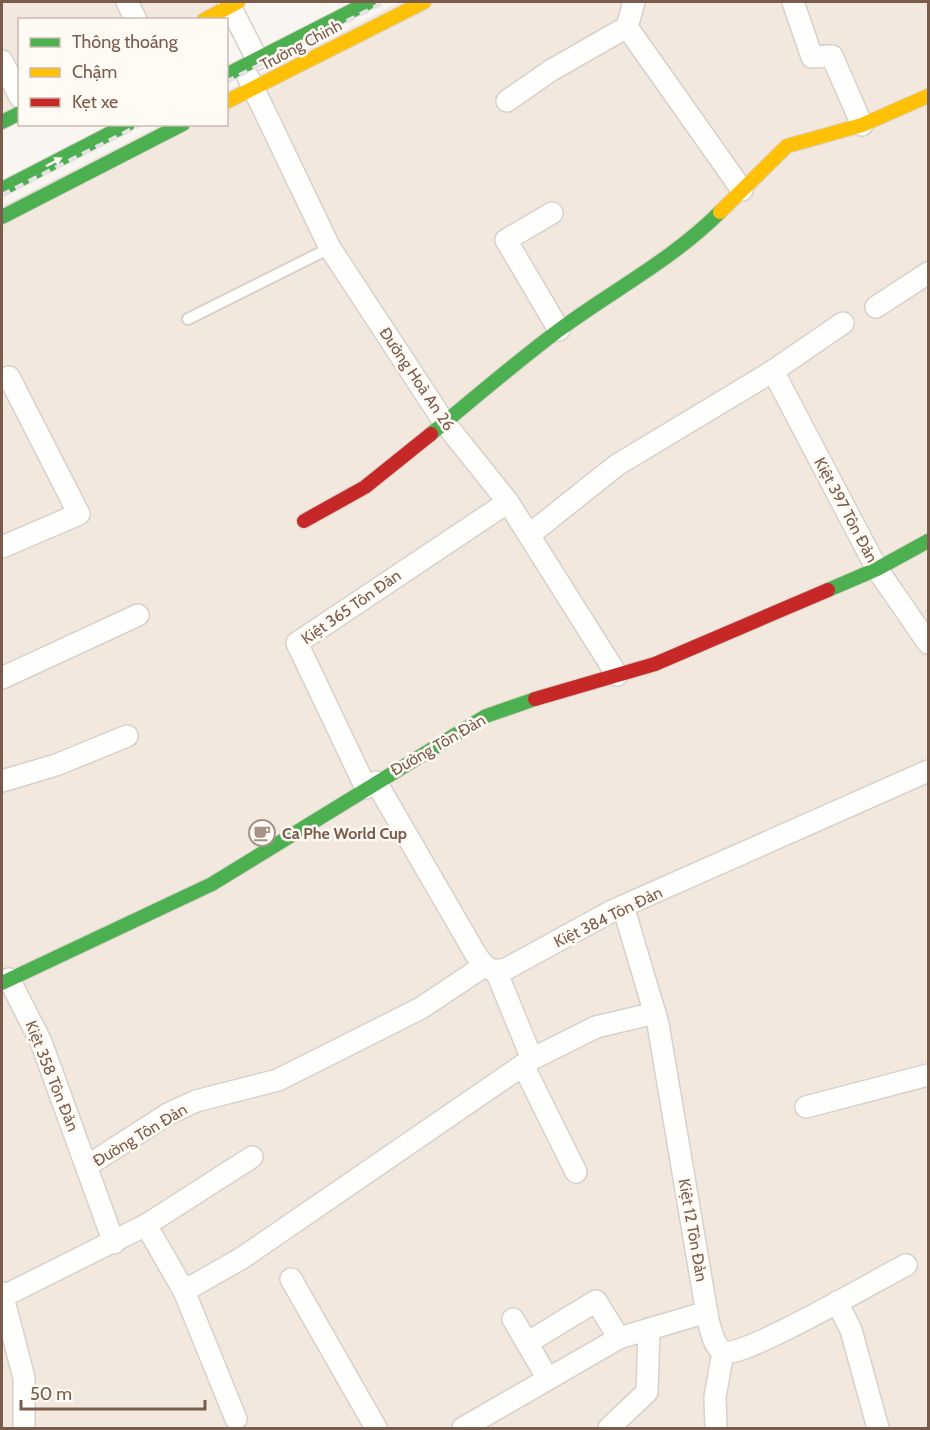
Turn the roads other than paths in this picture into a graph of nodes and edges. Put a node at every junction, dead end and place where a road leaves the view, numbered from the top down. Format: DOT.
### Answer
graph roads {
  1 [pos="127,2"];
  2 [pos="369,2"];
  3 [pos="424,2"];
  4 [pos="634,2"];
  5 [pos="793,2"];
  6 [pos="232,3"];
  7 [pos="135,18"];
  8 [pos="207,18"];
  9 [pos="627,27"];
  10 [pos="2,61"];
  11 [pos="242,67"];
  12 [pos="253,89"];
  13 [pos="18,93"];
  14 [pos="928,96"];
  15 [pos="228,101"];
  16 [pos="507,101"];
  17 [pos="18,114"];
  18 [pos="2,122"];
  19 [pos="862,125"];
  20 [pos="124,126"];
  21 [pos="179,126"];
  22 [pos="2,189"];
  23 [pos="742,190"];
  24 [pos="552,213"];
  25 [pos="2,217"];
  26 [pos="330,248"];
  27 [pos="928,273"];
  28 [pos="876,306"];
  29 [pos="188,318"];
  30 [pos="843,324"];
  31 [pos="559,330"];
  32 [pos="773,371"];
  33 [pos="9,377"];
  34 [pos="444,422"];
  35 [pos="507,502"];
  36 [pos="304,521"];
  37 [pos="529,535"];
  38 [pos="928,541"];
  39 [pos="2,547"];
  40 [pos="877,569"];
  41 [pos="138,615"];
  42 [pos="928,643"];
  43 [pos="617,675"];
  44 [pos="2,678"];
  45 [pos="128,736"];
  46 [pos="928,771"];
  47 [pos="2,781"];
  48 [pos="371,785"];
  49 [pos="623,906"];
  50 [pos="490,969"];
  51 [pos="5,981"];
  52 [pos="655,1013"];
  53 [pos="527,1062"];
  54 [pos="928,1075"];
  55 [pos="806,1107"];
  56 [pos="252,1157"];
  57 [pos="87,1166"];
  58 [pos="576,1172"];
  59 [pos="146,1225"];
  60 [pos="114,1243"];
  61 [pos="906,1264"];
  62 [pos="291,1280"];
  63 [pos="184,1291"];
  64 [pos="2,1295"];
  65 [pos="837,1302"];
  66 [pos="707,1312"];
  67 [pos="513,1319"];
  68 [pos="649,1329"];
  69 [pos="619,1338"];
  70 [pos="527,1343"];
  71 [pos="723,1352"];
  72 [pos="548,1379"];
  73 [pos="236,1419"];
  74 [pos="24,1428"];
  75 [pos="376,1428"];
  76 [pos="463,1428"];
  77 [pos="609,1428"];
  78 [pos="716,1428"];
  79 [pos="878,1428"];
  1 -- 7 [label="street"];
  2 -- 11 [label="main road"];
  3 -- 12 [label="main road, Trường Chinh"];
  4 -- 9 [label="street"];
  5 -- 19 [label="street"];
  6 -- 8 [label="main road"];
  6 -- 11 [label="street, Đường Hoà An 26"];
  9 -- 16 [label="street"];
  9 -- 23 [label="street"];
  10 -- 13 [label="street"];
  11 -- 12 [label="street, Đường Hoà An 26"];
  12 -- 15 [label="main road, Trường Chinh"];
  12 -- 26 [label="street, Đường Hoà An 26"];
  14 -- 19 [label="main road"];
  17 -- 18 [label="main road"];
  19 -- 23 [label="main road"];
  22 -- 20 [label="main road, one-way"];
  21 -- 25 [label="main road"];
  23 -- 31 [label="main road"];
  24 -- 31 [label="street"];
  26 -- 29 [label="lane"];
  26 -- 34 [label="street, Đường Hoà An 26"];
  27 -- 28 [label="street"];
  30 -- 32 [label="street"];
  31 -- 34 [label="main road"];
  32 -- 37 [label="street"];
  32 -- 40 [label="street, Kiệt 397 Tôn Đản"];
  33 -- 39 [label="street"];
  34 -- 35 [label="street, Đường Hoà An 26"];
  34 -- 36 [label="main road"];
  35 -- 37 [label="street, Đường Hoà An 26"];
  35 -- 48 [label="street, Kiệt 365 Tôn Đản"];
  37 -- 43 [label="street, Đường Hoà An 26"];
  38 -- 40 [label="main road, Đường Tôn Đản"];
  40 -- 42 [label="street, Kiệt 397 Tôn Đản"];
  40 -- 43 [label="main road, Đường Tôn Đản"];
  41 -- 44 [label="street"];
  43 -- 48 [label="main road, Đường Tôn Đản"];
  45 -- 47 [label="street"];
  46 -- 49 [label="street, Kiệt 384 Tôn Đản"];
  48 -- 50 [label="street"];
  48 -- 51 [label="main road, Đường Tôn Đản"];
  49 -- 50 [label="street, Kiệt 384 Tôn Đản"];
  49 -- 52 [label="street, Kiệt 12 Tôn Đản"];
  50 -- 53 [label="street"];
  50 -- 57 [label="street, Đường Tôn Đản"];
  51 -- 57 [label="street, Kiệt 358 Tôn Đản"];
  52 -- 53 [label="street"];
  52 -- 66 [label="street, Kiệt 12 Tôn Đản"];
  53 -- 58 [label="street"];
  53 -- 63 [label="street"];
  54 -- 55 [label="street"];
  56 -- 59 [label="street"];
  57 -- 60 [label="street, Kiệt 358 Tôn Đản"];
  59 -- 60 [label="street"];
  59 -- 63 [label="street"];
  60 -- 64 [label="street"];
  61 -- 65 [label="street"];
  62 -- 75 [label="street"];
  63 -- 73 [label="street"];
  64 -- 74 [label="street"];
  65 -- 71 [label="street"];
  65 -- 79 [label="street"];
  66 -- 68 [label="street"];
  66 -- 71 [label="street, Kiệt 12 Tôn Đản"];
  67 -- 70 [label="street"];
  68 -- 69 [label="street"];
  68 -- 77 [label="street"];
  69 -- 70 [label="street"];
  69 -- 72 [label="street"];
  70 -- 72 [label="street"];
  71 -- 78 [label="street"];
  72 -- 76 [label="street"];
}
